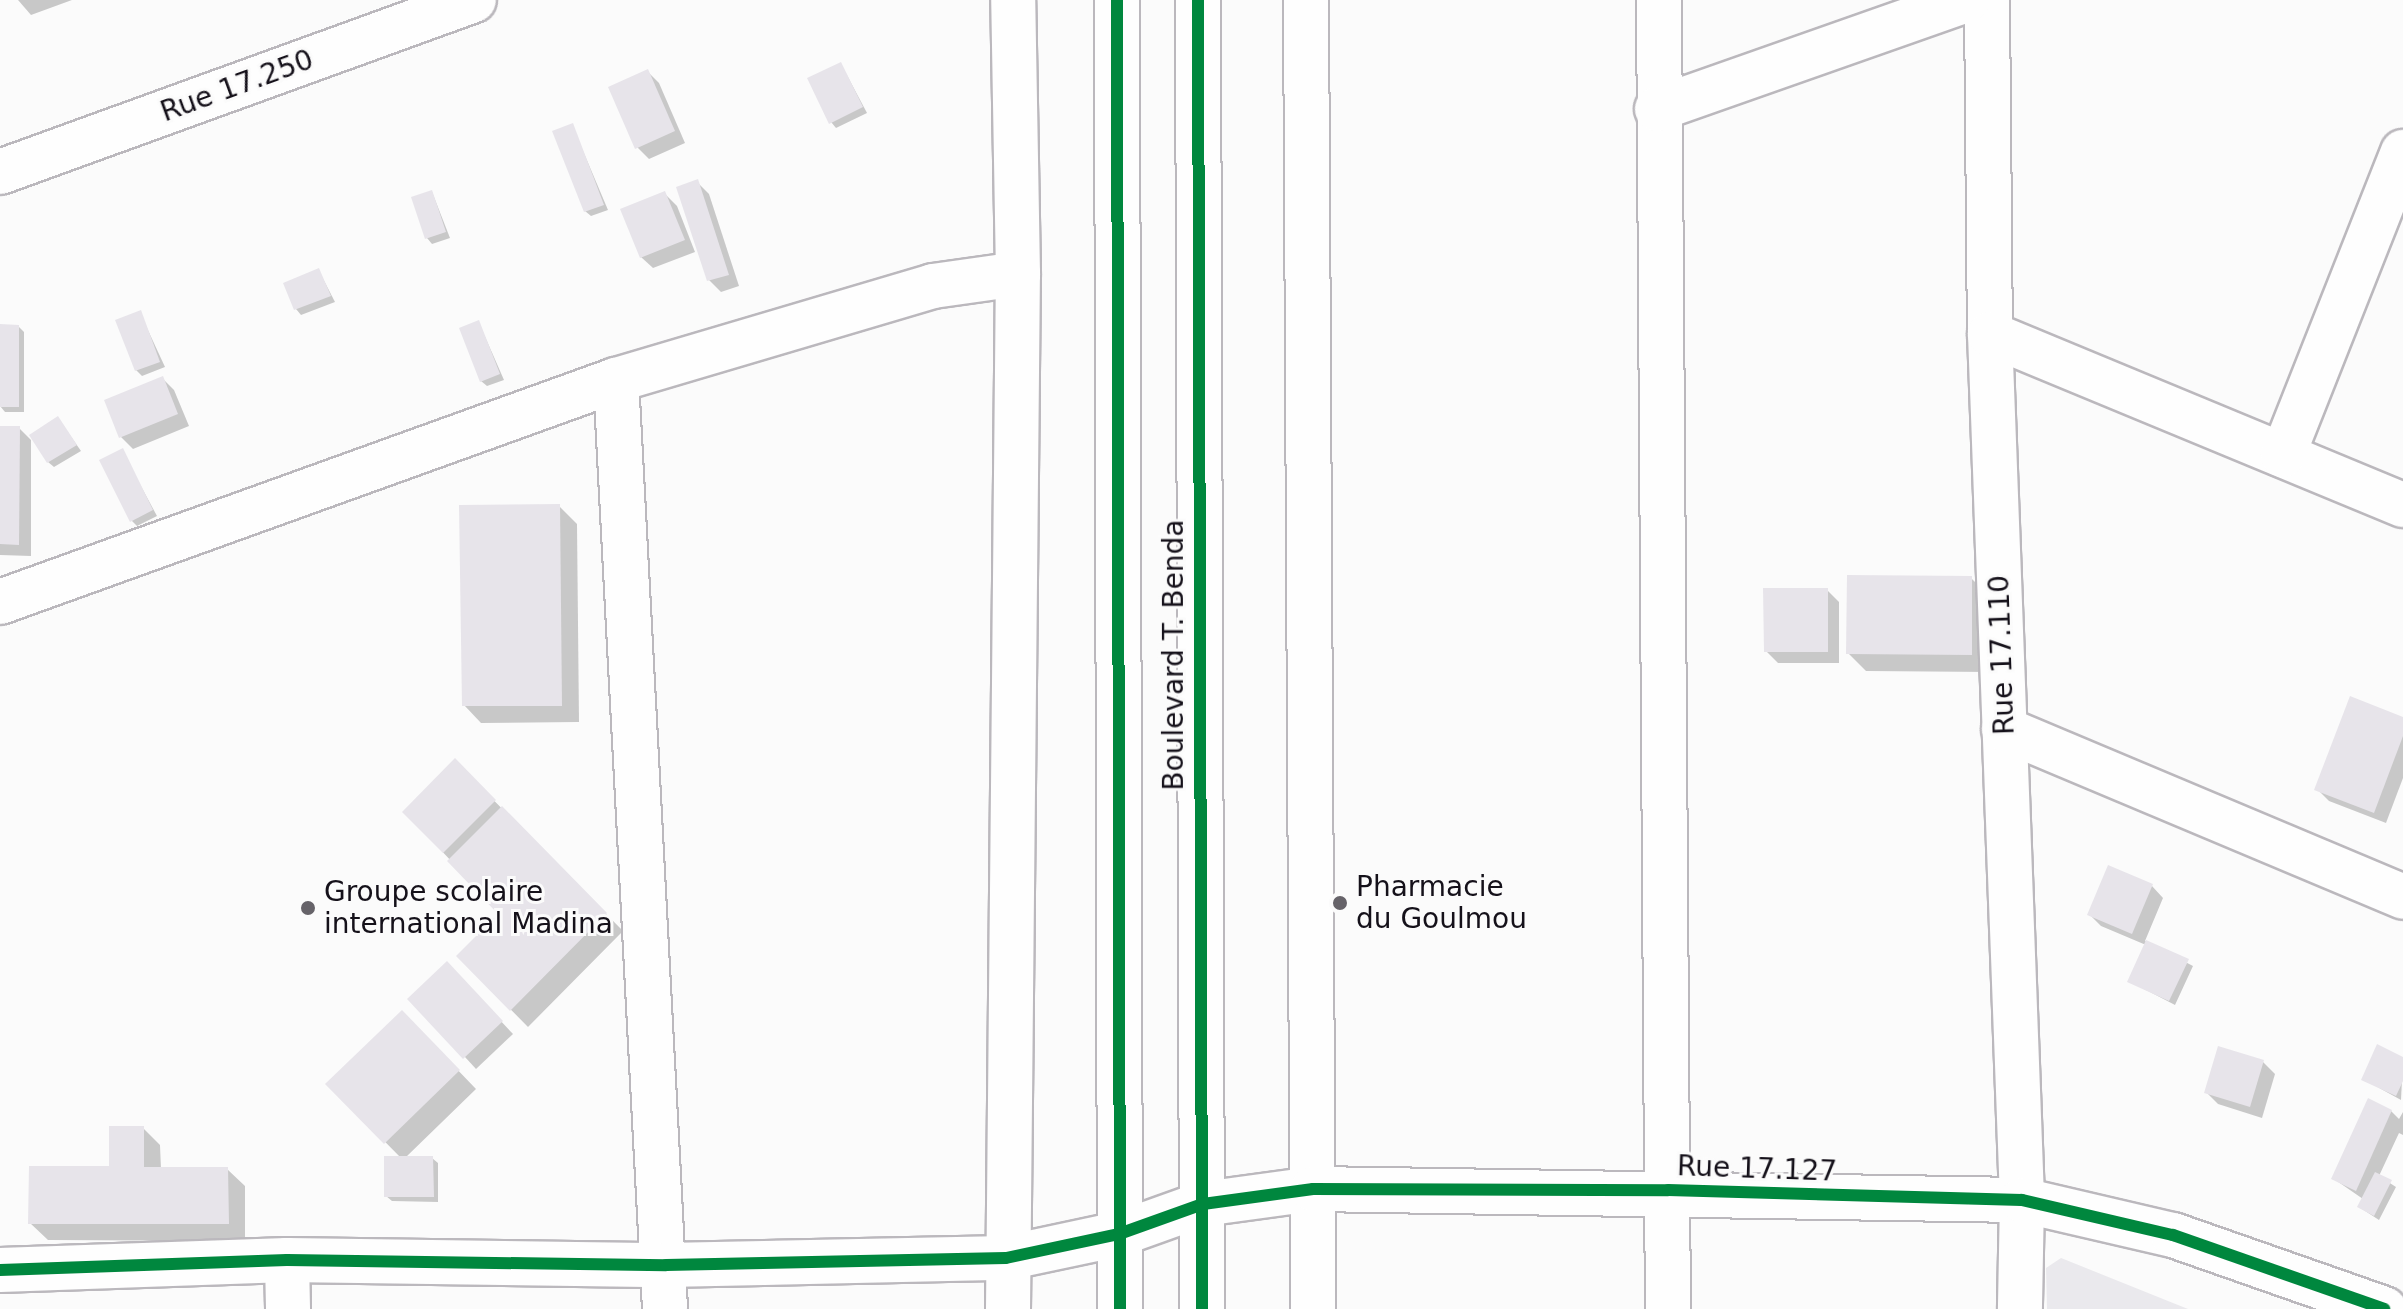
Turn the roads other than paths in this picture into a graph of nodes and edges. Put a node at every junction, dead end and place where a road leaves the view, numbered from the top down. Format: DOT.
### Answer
graph roads {
  1 [pos="474,0"];
  2 [pos="1013,0"];
  3 [pos="1117,0"];
  4 [pos="1198,0"];
  5 [pos="1306,0"];
  6 [pos="1659,0"];
  7 [pos="1967,0"];
  8 [pos="1987,0"];
  9 [pos="1657,109"];
  10 [pos="2403,152"];
  11 [pos="0,172"];
  12 [pos="1018,274"];
  13 [pos="1990,334"];
  14 [pos="616,380"];
  15 [pos="2283,455"];
  16 [pos="2403,505"];
  17 [pos="0,602"];
  18 [pos="2004,729"];
  19 [pos="2403,897"];
  20 [pos="1313,1189"];
  21 [pos="1668,1190"];
  22 [pos="2022,1200"];
  23 [pos="1203,1204"];
  24 [pos="1119,1234"];
  25 [pos="1006,1258"];
  26 [pos="287,1260"];
  27 [pos="666,1265"];
  28 [pos="0,1270"];
  29 [pos="288,1309"];
  30 [pos="665,1309"];
  31 [pos="1008,1309"];
  32 [pos="1120,1309"];
  33 [pos="1202,1309"];
  34 [pos="1313,1309"];
  35 [pos="1668,1309"];
  36 [pos="2020,1309"];
  37 [pos="2384,1309"];
  1 -- 11 [label="main road, Rue 17.250"];
  2 -- 12 [label="main road"];
  3 -- 24 [label="main road, Boulevard T. Benda"];
  4 -- 23 [label="main road, Boulevard T. Benda"];
  5 -- 20 [label="main road"];
  6 -- 9 [label="main road"];
  7 -- 9 [label="main road"];
  8 -- 13 [label="main road, Rue 17.110"];
  9 -- 21 [label="main road"];
  10 -- 15 [label="main road"];
  12 -- 14 [label="main road"];
  12 -- 25 [label="main road"];
  13 -- 15 [label="main road"];
  13 -- 18 [label="main road, Rue 17.110"];
  14 -- 17 [label="main road"];
  14 -- 27 [label="main road"];
  15 -- 16 [label="main road"];
  18 -- 19 [label="main road"];
  18 -- 22 [label="main road, Rue 17.110"];
  20 -- 21 [label="main road, Rue 17.127"];
  20 -- 23 [label="main road, Rue 17.127"];
  20 -- 34 [label="main road"];
  21 -- 22 [label="main road, Rue 17.127"];
  21 -- 35 [label="main road"];
  22 -- 36 [label="main road, Rue 17.110"];
  22 -- 37 [label="main road, Rue 17.127"];
  23 -- 24 [label="main road, Rue 17.127"];
  23 -- 33 [label="main road, Boulevard T. Benda"];
  24 -- 25 [label="main road, Rue 17.127"];
  24 -- 32 [label="main road, Boulevard T. Benda"];
  25 -- 27 [label="main road, Rue 17.127"];
  25 -- 31 [label="main road"];
  26 -- 27 [label="main road, Rue 17.127"];
  26 -- 28 [label="main road, Rue 17.127"];
  26 -- 29 [label="main road"];
  27 -- 30 [label="main road"];
}
